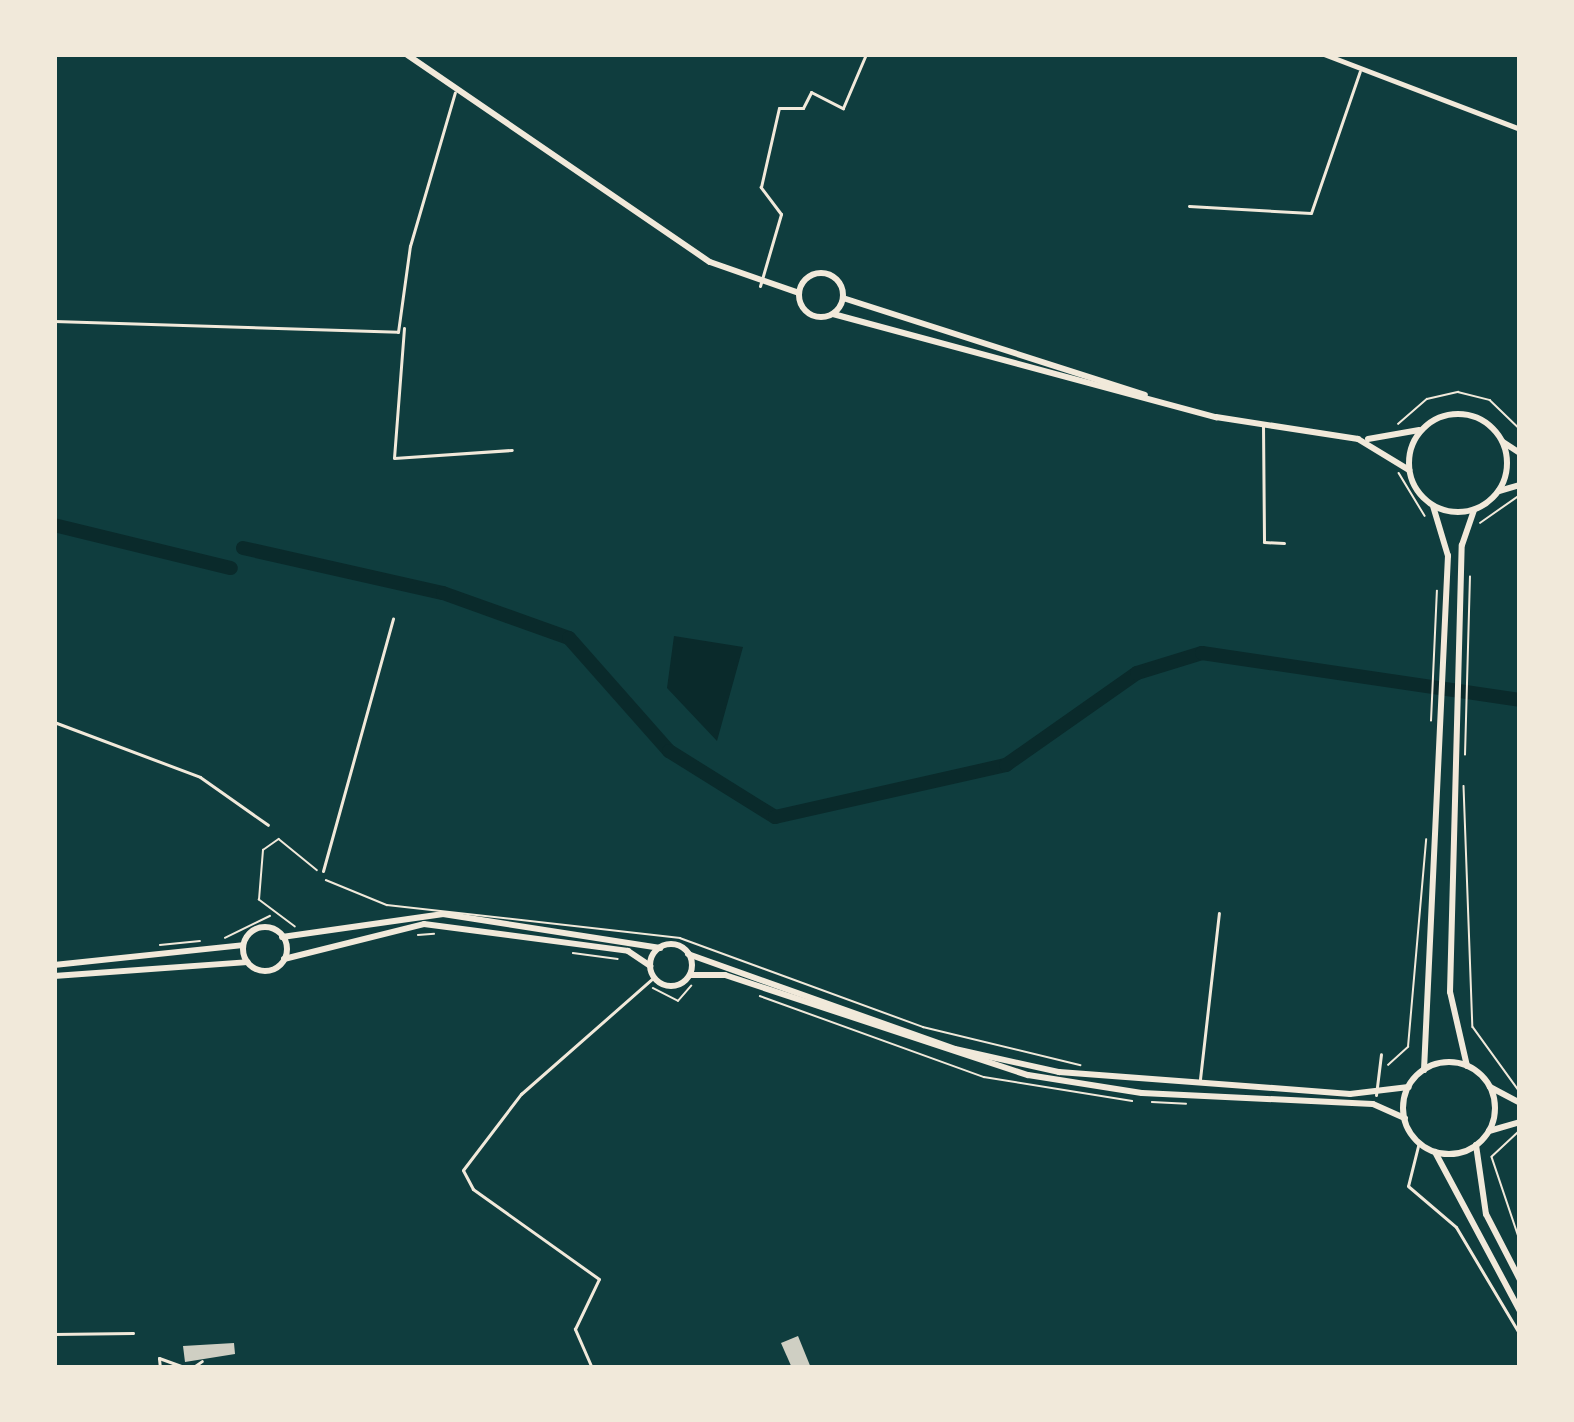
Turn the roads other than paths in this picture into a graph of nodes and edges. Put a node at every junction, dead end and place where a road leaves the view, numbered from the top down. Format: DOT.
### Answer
graph roads {
  1 [pos="406,54"];
  2 [pos="866,54"];
  3 [pos="1324,54"];
  4 [pos="1361,69"];
  5 [pos="455,91"];
  6 [pos="1520,129"];
  7 [pos="1189,206"];
  8 [pos="760,286"];
  9 [pos="800,293"];
  10 [pos="843,298"];
  11 [pos="833,314"];
  12 [pos="54,321"];
  13 [pos="403,327"];
  14 [pos="1177,406"];
  15 [pos="1262,424"];
  16 [pos="1421,429"];
  17 [pos="1358,439"];
  18 [pos="1503,442"];
  19 [pos="512,451"];
  20 [pos="1520,453"];
  21 [pos="1409,470"];
  22 [pos="1520,485"];
  23 [pos="1499,490"];
  24 [pos="1433,506"];
  25 [pos="1474,510"];
  26 [pos="1284,543"];
  27 [pos="392,619"];
  28 [pos="54,722"];
  29 [pos="268,825"];
  30 [pos="322,871"];
  31 [pos="1219,913"];
  32 [pos="282,937"];
  33 [pos="243,945"];
  34 [pos="660,948"];
  35 [pos="688,954"];
  36 [pos="284,958"];
  37 [pos="247,962"];
  38 [pos="54,965"];
  39 [pos="650,966"];
  40 [pos="689,975"];
  41 [pos="54,976"];
  42 [pos="654,977"];
  43 [pos="1381,1054"];
  44 [pos="1467,1066"];
  45 [pos="1424,1070"];
  46 [pos="1199,1081"];
  47 [pos="1408,1087"];
  48 [pos="1490,1087"];
  49 [pos="1376,1095"];
  50 [pos="1520,1103"];
  51 [pos="1405,1118"];
  52 [pos="1520,1126"];
  53 [pos="1489,1131"];
  54 [pos="1419,1142"];
  55 [pos="1476,1145"];
  56 [pos="1435,1152"];
  57 [pos="1520,1280"];
  58 [pos="1520,1311"];
  59 [pos="133,1333"];
  60 [pos="54,1334"];
  61 [pos="1520,1335"];
  62 [pos="202,1360"];
  63 [pos="160,1368"];
  64 [pos="190,1368"];
  65 [pos="592,1368"];
  1 -- 5 [label="main road"];
  2 -- 8 [label="street"];
  3 -- 4 [label="street"];
  4 -- 6 [label="street"];
  4 -- 7 [label="street"];
  5 -- 8 [label="main road"];
  5 -- 13 [label="street"];
  8 -- 9 [label="main road"];
  9 -- 10 [label="main road"];
  9 -- 11 [label="main road"];
  10 -- 11 [label="main road"];
  10 -- 14 [label="main road"];
  11 -- 14 [label="main road"];
  12 -- 13 [label="street"];
  13 -- 19 [label="street"];
  14 -- 15 [label="main road"];
  15 -- 17 [label="main road"];
  15 -- 26 [label="street"];
  16 -- 17 [label="main road"];
  16 -- 18 [label="main road"];
  16 -- 21 [label="main road"];
  17 -- 21 [label="main road"];
  18 -- 20 [label="main road"];
  18 -- 23 [label="main road"];
  21 -- 24 [label="main road"];
  22 -- 23 [label="main road"];
  23 -- 25 [label="main road"];
  24 -- 25 [label="main road"];
  24 -- 45 [label="main road"];
  25 -- 44 [label="main road"];
  27 -- 30 [label="street"];
  28 -- 29 [label="street"];
  31 -- 46 [label="street"];
  32 -- 33 [label="main road"];
  32 -- 34 [label="main road"];
  32 -- 36 [label="main road"];
  33 -- 37 [label="main road"];
  33 -- 38 [label="main road"];
  34 -- 35 [label="main road"];
  34 -- 39 [label="main road"];
  35 -- 40 [label="main road"];
  35 -- 49 [label="main road"];
  36 -- 37 [label="main road"];
  36 -- 39 [label="main road"];
  37 -- 41 [label="main road"];
  39 -- 42 [label="main road"];
  40 -- 42 [label="main road"];
  40 -- 51 [label="main road"];
  42 -- 65 [label="street"];
  43 -- 49 [label="street"];
  44 -- 45 [label="main road"];
  44 -- 48 [label="main road"];
  45 -- 47 [label="main road"];
  47 -- 49 [label="main road"];
  47 -- 51 [label="main road"];
  48 -- 50 [label="main road"];
  48 -- 53 [label="main road"];
  51 -- 54 [label="main road"];
  52 -- 53 [label="main road"];
  53 -- 55 [label="main road"];
  54 -- 56 [label="main road"];
  54 -- 61 [label="street"];
  55 -- 56 [label="main road"];
  55 -- 57 [label="main road"];
  56 -- 58 [label="main road"];
  59 -- 60 [label="street"];
  62 -- 64 [label="street"];
  63 -- 64 [label="street"];
}
